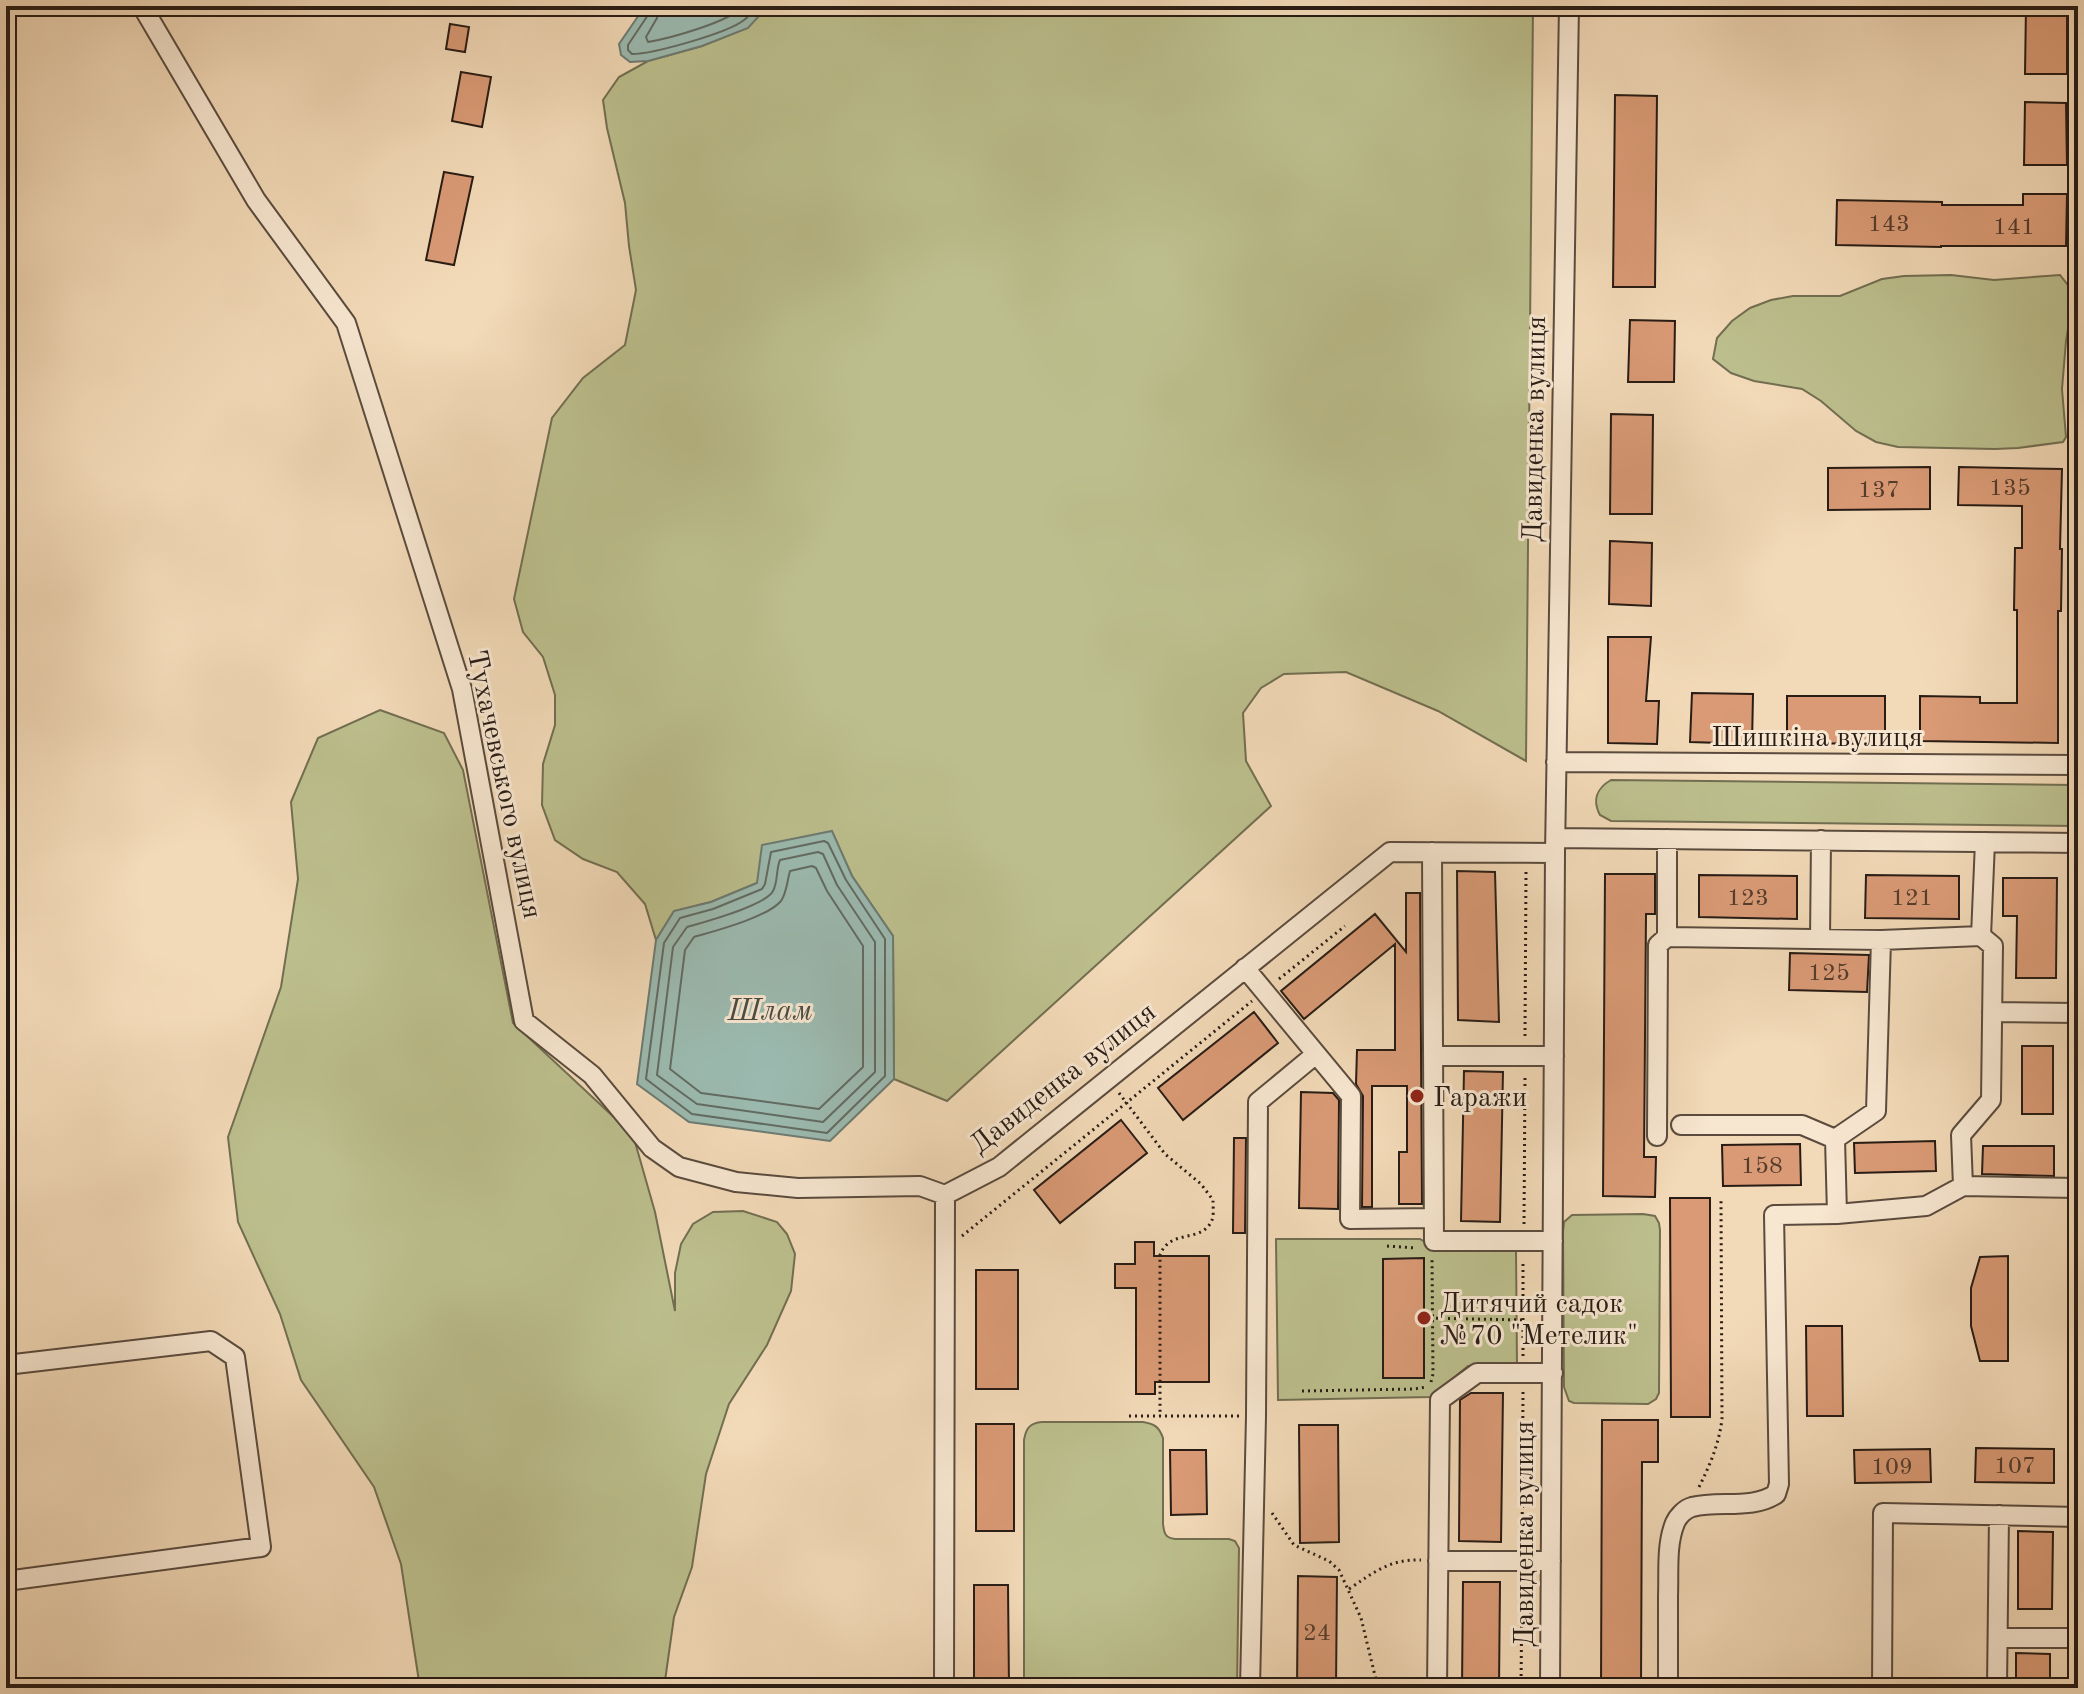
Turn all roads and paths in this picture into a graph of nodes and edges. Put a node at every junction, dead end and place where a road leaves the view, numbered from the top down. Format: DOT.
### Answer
graph roads {
  1 [pos="142,6"];
  2 [pos="1569,6"];
  3 [pos="1556,762"];
  4 [pos="2078,765"];
  5 [pos="1667,839"];
  6 [pos="1821,840"];
  7 [pos="1985,842"];
  8 [pos="2078,843"];
  9 [pos="1556,845"];
  10 [pos="1432,852"];
  11 [pos="1526,853"];
  12 [pos="1345,926"];
  13 [pos="1981,936"];
  14 [pos="1667,937"];
  15 [pos="1820,939"];
  16 [pos="1881,940"];
  17 [pos="1245,968"];
  18 [pos="1264,991"];
  19 [pos="1992,1012"];
  20 [pos="2078,1013"];
  21 [pos="1316,1054"];
  22 [pos="1433,1056"];
  23 [pos="1525,1056"];
  24 [pos="1554,1056"];
  25 [pos="1108,1079"];
  26 [pos="1127,1103"];
  27 [pos="1681,1125"];
  28 [pos="1657,1136"];
  29 [pos="1835,1139"];
  30 [pos="1963,1186"];
  31 [pos="2078,1188"];
  32 [pos="945,1195"];
  33 [pos="1721,1199"];
  34 [pos="1837,1214"];
  35 [pos="1434,1218"];
  36 [pos="1524,1241"];
  37 [pos="1553,1241"];
  38 [pos="1387,1246"];
  39 [pos="944,1251"];
  40 [pos="1423,1251"];
  41 [pos="1431,1256"];
  42 [pos="1424,1318"];
  43 [pos="1433,1318"];
  44 [pos="1523,1320"];
  45 [pos="6,1365"];
  46 [pos="1523,1373"];
  47 [pos="1553,1373"];
  48 [pos="1302,1391"];
  49 [pos="1129,1416"];
  50 [pos="1160,1416"];
  51 [pos="1256,1416"];
  52 [pos="1254,1488"];
  53 [pos="1688,1508"];
  54 [pos="1999,1515"];
  55 [pos="2078,1517"];
  56 [pos="1438,1561"];
  57 [pos="1522,1561"];
  58 [pos="1551,1561"];
  59 [pos="6,1581"];
  60 [pos="1349,1589"];
  61 [pos="1998,1638"];
  62 [pos="2078,1638"];
  63 [pos="944,1688"];
  64 [pos="1250,1688"];
  65 [pos="1378,1688"];
  66 [pos="1437,1688"];
  67 [pos="1521,1688"];
  68 [pos="1550,1688"];
  69 [pos="1668,1688"];
  70 [pos="1882,1688"];
  71 [pos="1997,1688"];
  1 -- 32 [label="street, Тухачевського вулиця"];
  2 -- 3 [label="street, Давиденка вулиця"];
  3 -- 4 [label="street, Шишкiна вулиця"];
  3 -- 9 [label="street, Давиденка вулиця"];
  5 -- 6 [label="street"];
  5 -- 9 [label="street"];
  5 -- 14 [label="street"];
  6 -- 7 [label="street"];
  6 -- 15 [label="street"];
  7 -- 8 [label="street"];
  7 -- 13 [label="street"];
  9 -- 11 [label="street, Давиденка вулиця"];
  9 -- 24 [label="street, Давиденка вулиця"];
  10 -- 11 [label="street, Давиденка вулиця"];
  10 -- 17 [label="street, Давиденка вулиця"];
  10 -- 22 [label="street"];
  11 -- 23 [label="path"];
  12 -- 18 [label="path"];
  13 -- 16 [label="street"];
  13 -- 19 [label="street"];
  14 -- 15 [label="street"];
  14 -- 28 [label="street"];
  15 -- 16 [label="street"];
  16 -- 29 [label="street"];
  17 -- 18 [label="street"];
  17 -- 25 [label="street, Давиденка вулиця"];
  18 -- 21 [label="street"];
  18 -- 26 [label="path"];
  19 -- 20 [label="street"];
  19 -- 30 [label="street"];
  21 -- 35 [label="street"];
  21 -- 51 [label="street"];
  22 -- 23 [label="street"];
  22 -- 35 [label="street"];
  23 -- 24 [label="street"];
  23 -- 36 [label="path"];
  24 -- 37 [label="street, Давиденка вулиця"];
  25 -- 26 [label="path"];
  25 -- 32 [label="street, Давиденка вулиця"];
  26 -- 39 [label="path"];
  26 -- 50 [label="path"];
  27 -- 29 [label="street"];
  29 -- 34 [label="street"];
  30 -- 31 [label="street"];
  30 -- 34 [label="street"];
  32 -- 39 [label="street"];
  33 -- 53 [label="path"];
  34 -- 53 [label="street"];
  35 -- 36 [label="street"];
  36 -- 37 [label="street"];
  36 -- 44 [label="path"];
  37 -- 47 [label="street, Давиденка вулиця"];
  38 -- 40 [label="path"];
  39 -- 63 [label="street"];
  41 -- 43 [label="path"];
  42 -- 43 [label="path"];
  43 -- 44 [label="path"];
  43 -- 48 [label="path"];
  44 -- 46 [label="path"];
  45 -- 59 [label="street"];
  46 -- 47 [label="street"];
  46 -- 56 [label="street"];
  46 -- 57 [label="path"];
  47 -- 58 [label="street, Давиденка вулиця"];
  49 -- 50 [label="path"];
  50 -- 51 [label="path"];
  51 -- 52 [label="street"];
  52 -- 60 [label="path"];
  52 -- 64 [label="street"];
  53 -- 69 [label="street"];
  54 -- 55 [label="street"];
  54 -- 61 [label="street"];
  54 -- 70 [label="street"];
  56 -- 57 [label="street"];
  56 -- 60 [label="path"];
  56 -- 66 [label="street"];
  57 -- 58 [label="street"];
  57 -- 67 [label="path"];
  58 -- 68 [label="street, Давиденка вулиця"];
  60 -- 65 [label="path"];
  61 -- 62 [label="street"];
  61 -- 71 [label="street"];
}
